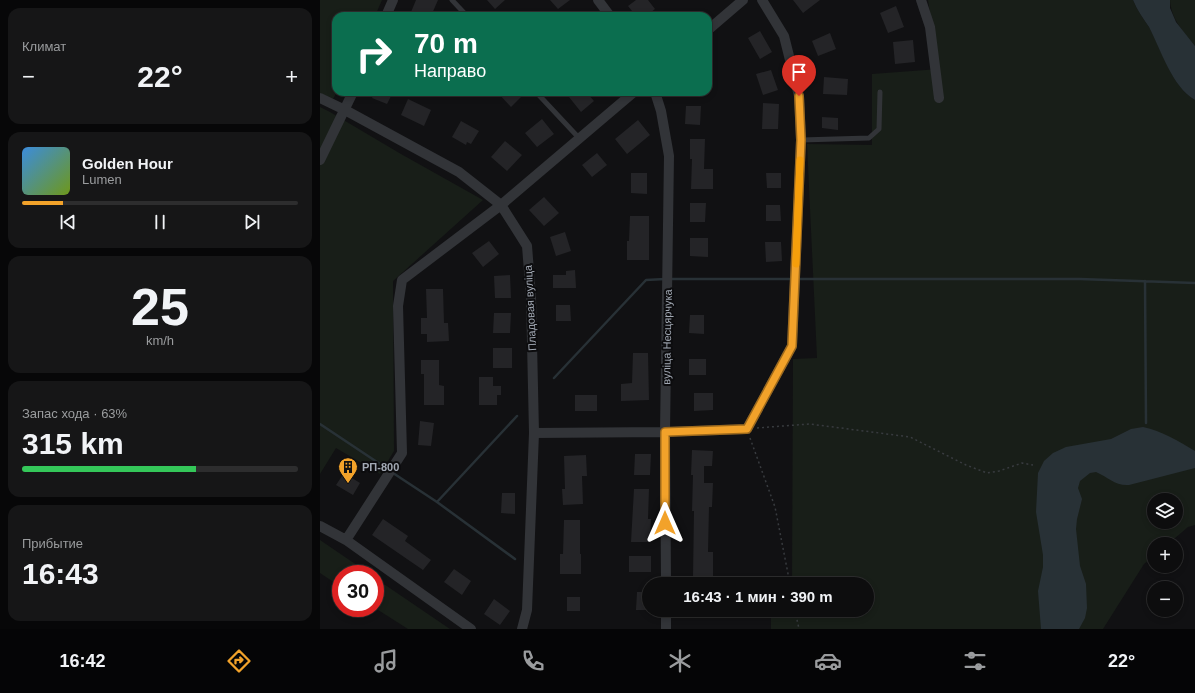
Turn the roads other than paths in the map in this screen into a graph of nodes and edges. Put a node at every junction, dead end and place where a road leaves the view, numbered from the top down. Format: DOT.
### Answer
graph roads {
  1 [pos="393,0"];
  2 [pos="452,0"];
  3 [pos="598,0"];
  4 [pos="743,0"];
  5 [pos="762,0"];
  6 [pos="921,0"];
  7 [pos="388,12"];
  8 [pos="462,12"];
  9 [pos="607,12"];
  10 [pos="712,27"];
  11 [pos="880,92"];
  12 [pos="351,96"];
  13 [pos="540,96"];
  14 [pos="629,96"];
  15 [pos="656,96"];
  16 [pos="320,98"];
  17 [pos="939,98"];
  18 [pos="345,110"];
  19 [pos="579,138"];
  20 [pos="801,140"];
  21 [pos="320,160"];
  22 [pos="501,205"];
  23 [pos="534,432"];
  24 [pos="665,432"];
  25 [pos="320,526"];
  26 [pos="346,540"];
  27 [pos="666,577"];
  28 [pos="666,617"];
  29 [pos="471,629"];
  30 [pos="522,629"];
  31 [pos="666,629"];
  1 -- 7 [label="street"];
  2 -- 8 [label="lane"];
  3 -- 9 [label="street"];
  4 -- 10 [label="street"];
  5 -- 20 [label="street"];
  6 -- 17 [label="street"];
  11 -- 20 [label="lane"];
  12 -- 18 [label="street"];
  13 -- 19 [label="lane"];
  14 -- 19 [label="street"];
  15 -- 24 [label="street, вуліца Несцярчука"];
  16 -- 18 [label="street, Пладовая вуліца"];
  18 -- 21 [label="street"];
  18 -- 22 [label="street, Пладовая вуліца"];
  19 -- 22 [label="street"];
  20 -- 24 [label="street"];
  22 -- 23 [label="street, Пладовая вуліца"];
  22 -- 26 [label="street"];
  23 -- 24 [label="street"];
  23 -- 30 [label="street, Пладовая вуліца"];
  24 -- 27 [label="street, вуліца Несцярчука"];
  25 -- 26 [label="street"];
  26 -- 29 [label="street"];
  28 -- 31 [label="street"];
}
